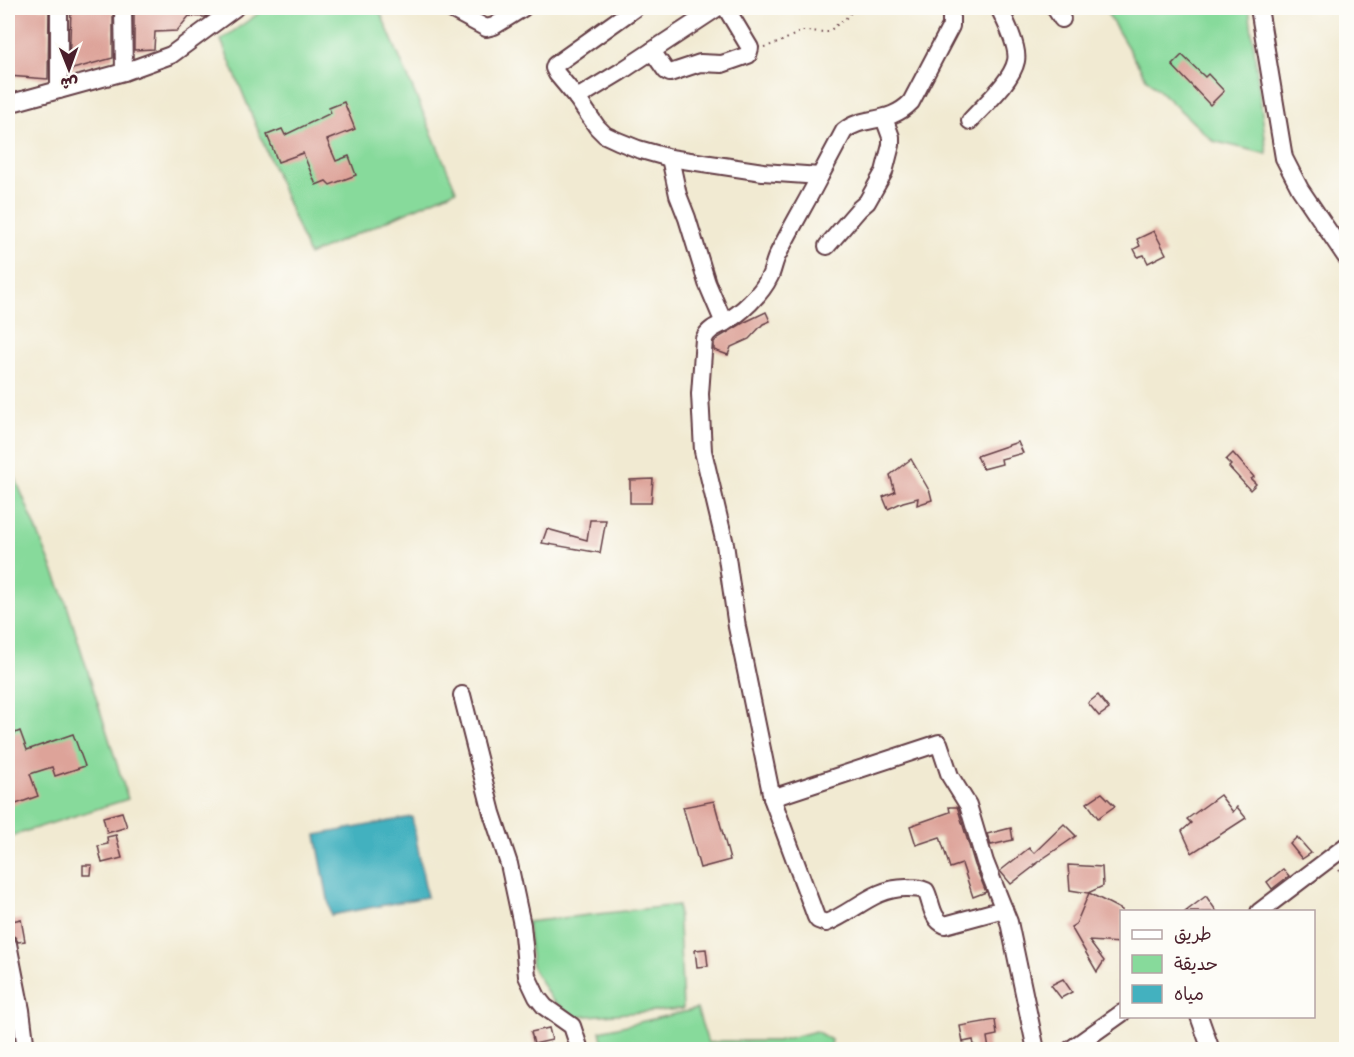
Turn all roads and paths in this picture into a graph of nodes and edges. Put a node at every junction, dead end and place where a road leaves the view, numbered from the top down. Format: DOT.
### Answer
graph roads {
  1 [pos="59,8"];
  2 [pos="123,8"];
  3 [pos="235,8"];
  4 [pos="449,8"];
  5 [pos="523,8"];
  6 [pos="635,8"];
  7 [pos="717,8"];
  8 [pos="726,8"];
  9 [pos="853,8"];
  10 [pos="951,8"];
  11 [pos="999,8"];
  12 [pos="1259,8"];
  13 [pos="213,15"];
  14 [pos="778,43"];
  15 [pos="652,51"];
  16 [pos="124,72"];
  17 [pos="59,90"];
  18 [pos="577,98"];
  19 [pos="8,104"];
  20 [pos="884,118"];
  21 [pos="970,121"];
  22 [pos="670,158"];
  23 [pos="820,176"];
  24 [pos="827,246"];
  25 [pos="1347,257"];
  26 [pos="724,323"];
  27 [pos="462,694"];
  28 [pos="772,798"];
  29 [pos="1347,846"];
  30 [pos="1004,909"];
  31 [pos="1262,910"];
  32 [pos="8,944"];
  33 [pos="1120,1013"];
  34 [pos="1199,1018"];
  35 [pos="26,1050"];
  36 [pos="580,1050"];
  37 [pos="1036,1050"];
  38 [pos="1070,1050"];
  39 [pos="1211,1050"];
  1 -- 17 [label="street"];
  2 -- 16 [label="street"];
  3 -- 13 [label="street"];
  4 -- 5 [label="street"];
  6 -- 18 [label="street"];
  7 -- 15 [label="street"];
  8 -- 15 [label="street"];
  9 -- 14 [label="path"];
  10 -- 20 [label="street"];
  11 -- 21 [label="street"];
  12 -- 25 [label="street"];
  13 -- 16 [label="street"];
  15 -- 18 [label="street"];
  16 -- 17 [label="street"];
  17 -- 19 [label="street"];
  18 -- 22 [label="street"];
  20 -- 23 [label="street"];
  20 -- 24 [label="street"];
  22 -- 23 [label="street"];
  22 -- 26 [label="street"];
  23 -- 26 [label="street"];
  26 -- 28 [label="street"];
  27 -- 36 [label="street"];
  28 -- 30 [label="street"];
  28 -- 30 [label="street"];
  29 -- 31 [label="street"];
  30 -- 37 [label="street"];
  32 -- 35 [label="street"];
  33 -- 38 [label="street"];
  34 -- 39 [label="street"];
}
